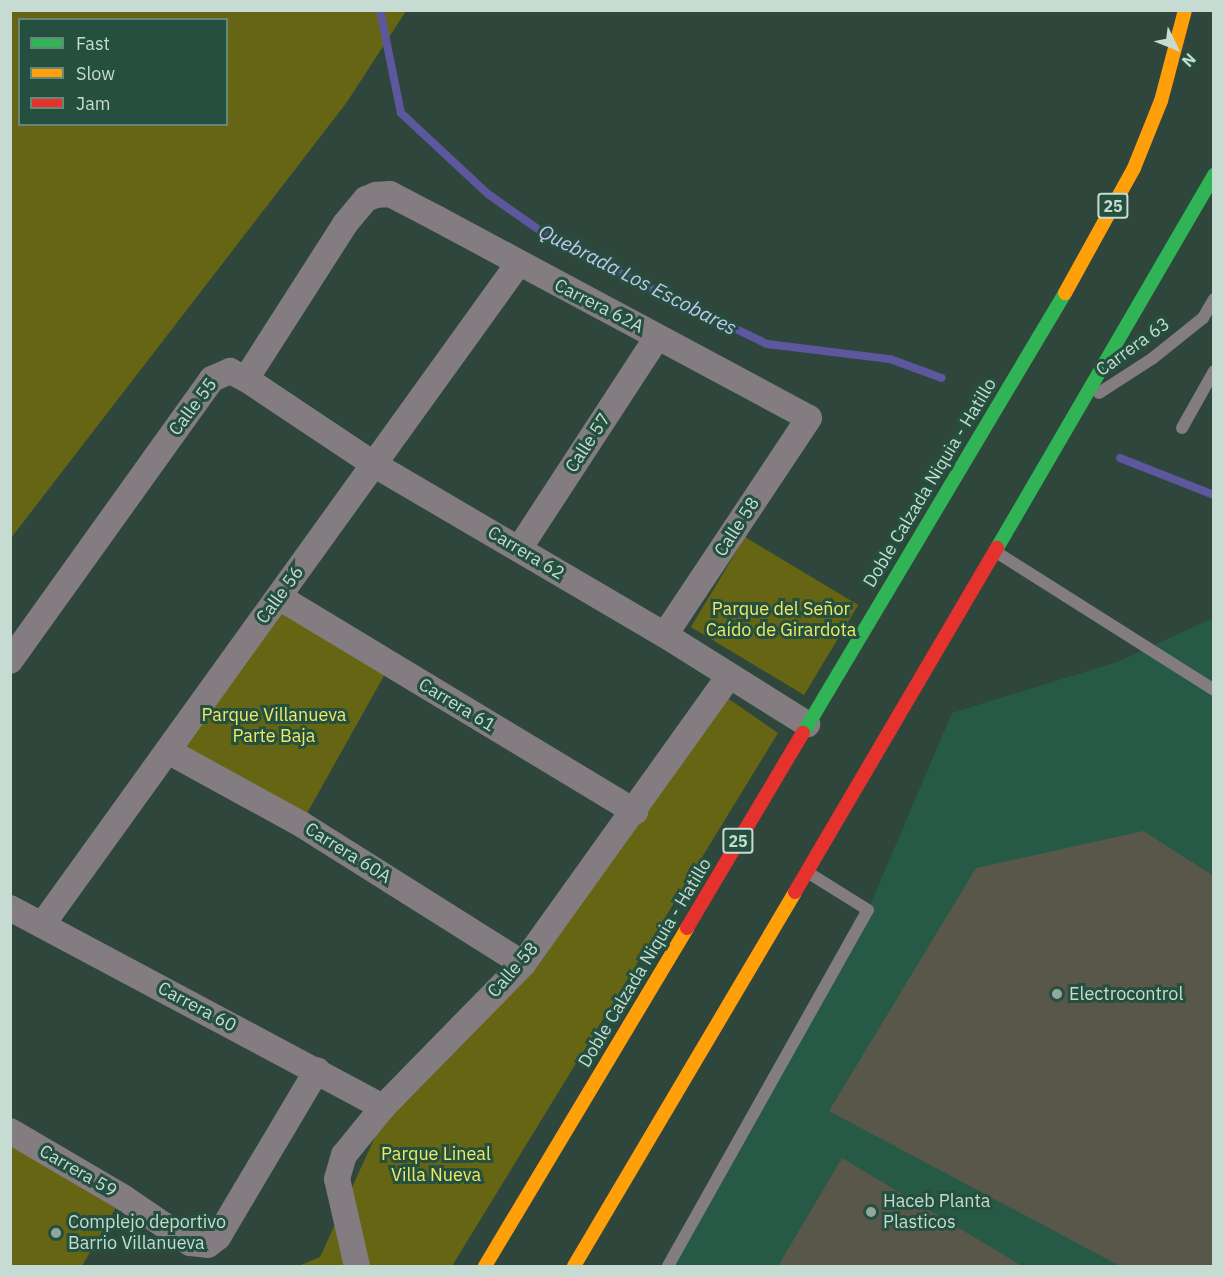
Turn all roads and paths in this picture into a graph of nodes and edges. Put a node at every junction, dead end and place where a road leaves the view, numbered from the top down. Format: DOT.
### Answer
graph roads {
  1 [pos="1185,10"];
  2 [pos="1214,175"];
  3 [pos="390,194"];
  4 [pos="518,264"];
  5 [pos="1214,298"];
  6 [pos="1208,318"];
  7 [pos="657,337"];
  8 [pos="1214,371"];
  9 [pos="246,379"];
  10 [pos="1083,404"];
  11 [pos="808,418"];
  12 [pos="1182,428"];
  13 [pos="375,465"];
  14 [pos="519,549"];
  15 [pos="995,551"];
  16 [pos="279,597"];
  17 [pos="665,635"];
  18 [pos="10,661"];
  19 [pos="729,676"];
  20 [pos="1214,690"];
  21 [pos="807,724"];
  22 [pos="168,751"];
  23 [pos="635,812"];
  24 [pos="806,871"];
  25 [pos="10,908"];
  26 [pos="42,925"];
  27 [pos="523,964"];
  28 [pos="317,1070"];
  29 [pos="383,1107"];
  30 [pos="10,1131"];
  31 [pos="357,1266"];
  32 [pos="485,1266"];
  33 [pos="574,1266"];
  34 [pos="668,1266"];
  1 -- 21 [label="highway, Doble Calzada Niquia - Hatillo / 25"];
  2 -- 10 [label="highway"];
  3 -- 4 [label="street, Carrera 62A"];
  3 -- 9 [label="street, Calle 55"];
  4 -- 7 [label="street, Carrera 62A"];
  4 -- 13 [label="street, Calle 56"];
  5 -- 6 [label="lane"];
  6 -- 10 [label="lane, Carrera 63"];
  7 -- 11 [label="street, Carrera 62A"];
  7 -- 14 [label="street, Calle 57"];
  8 -- 12 [label="lane"];
  9 -- 13 [label="street, Carrera 62"];
  9 -- 18 [label="street, Calle 55"];
  10 -- 15 [label="highway"];
  11 -- 17 [label="street, Calle 58"];
  13 -- 14 [label="street, Carrera 62"];
  13 -- 16 [label="street, Calle 56"];
  14 -- 17 [label="street, Carrera 62"];
  15 -- 20 [label="lane"];
  15 -- 24 [label="highway"];
  16 -- 22 [label="street, Calle 56"];
  16 -- 23 [label="street, Carrera 61"];
  17 -- 19 [label="street, Carrera 62"];
  19 -- 21 [label="street, Carrera 62"];
  19 -- 23 [label="street, Calle 58"];
  21 -- 32 [label="highway, Doble Calzada Niquia - Hatillo / 25"];
  22 -- 26 [label="street, Calle 56"];
  22 -- 27 [label="street, Carrera 60A"];
  23 -- 27 [label="street, Calle 58"];
  24 -- 33 [label="highway"];
  24 -- 34 [label="lane"];
  25 -- 26 [label="street, Carrera 60"];
  26 -- 28 [label="street, Carrera 60"];
  27 -- 29 [label="street, Calle 58"];
  28 -- 29 [label="street, Carrera 60"];
  28 -- 30 [label="street, Carrera 59"];
  29 -- 31 [label="street, Calle 58"];
}
